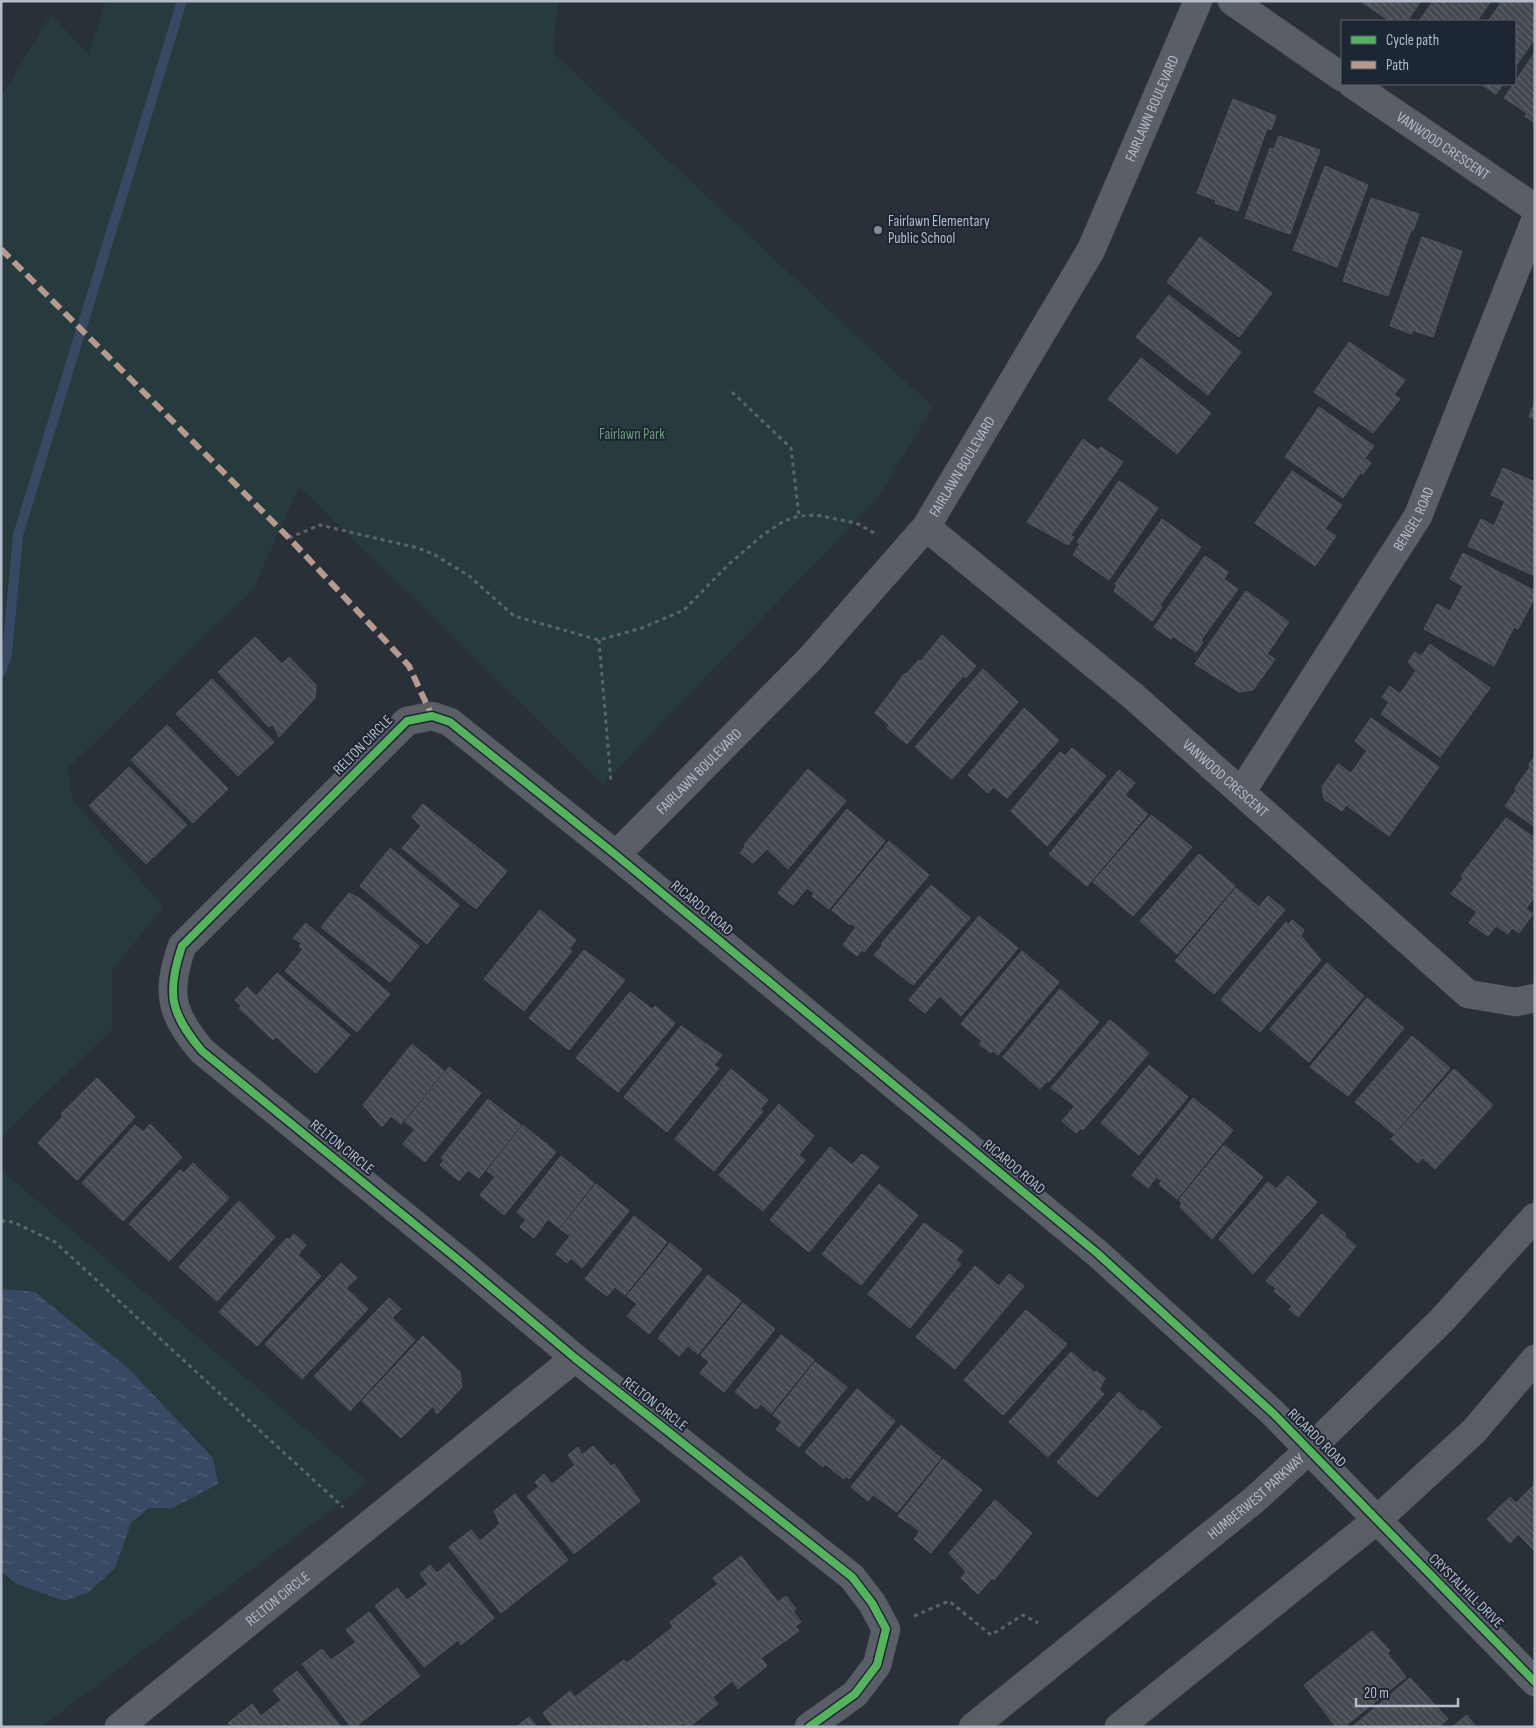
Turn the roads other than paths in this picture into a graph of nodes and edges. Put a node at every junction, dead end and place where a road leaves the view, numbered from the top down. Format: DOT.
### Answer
graph roads {
  1 [pos="1198,1"];
  2 [pos="1232,1"];
  3 [pos="1341,76"];
  4 [pos="1353,85"];
  5 [pos="1535,208"];
  6 [pos="1535,221"];
  7 [pos="926,526"];
  8 [pos="1242,791"];
  9 [pos="616,855"];
  10 [pos="1535,998"];
  11 [pos="1535,1217"];
  12 [pos="575,1358"];
  13 [pos="1535,1359"];
  14 [pos="1309,1450"];
  15 [pos="1378,1520"];
  16 [pos="1535,1682"];
  17 [pos="119,1727"];
  18 [pos="809,1727"];
  19 [pos="973,1727"];
  20 [pos="1119,1727"];
  1 -- 7 [label="street, FAIRLAWN BOULEVARD"];
  2 -- 3 [label="street"];
  4 -- 5 [label="street, VANWOOD CRESCENT"];
  6 -- 8 [label="street, BENGEL ROAD"];
  7 -- 8 [label="street, VANWOOD CRESCENT"];
  7 -- 9 [label="street, FAIRLAWN BOULEVARD"];
  8 -- 10 [label="street, VANWOOD CRESCENT"];
  9 -- 12 [label="street, RELTON CIRCLE"];
  9 -- 14 [label="street, RICARDO ROAD"];
  11 -- 14 [label="main road, HUMBERWEST PARKWAY"];
  12 -- 17 [label="street, RELTON CIRCLE"];
  12 -- 18 [label="street, RELTON CIRCLE"];
  13 -- 15 [label="main road"];
  14 -- 15 [label="street, RICARDO ROAD"];
  14 -- 19 [label="main road, HUMBERWEST PARKWAY"];
  15 -- 16 [label="street, CRYSTALHILL DRIVE"];
  15 -- 20 [label="main road"];
}
